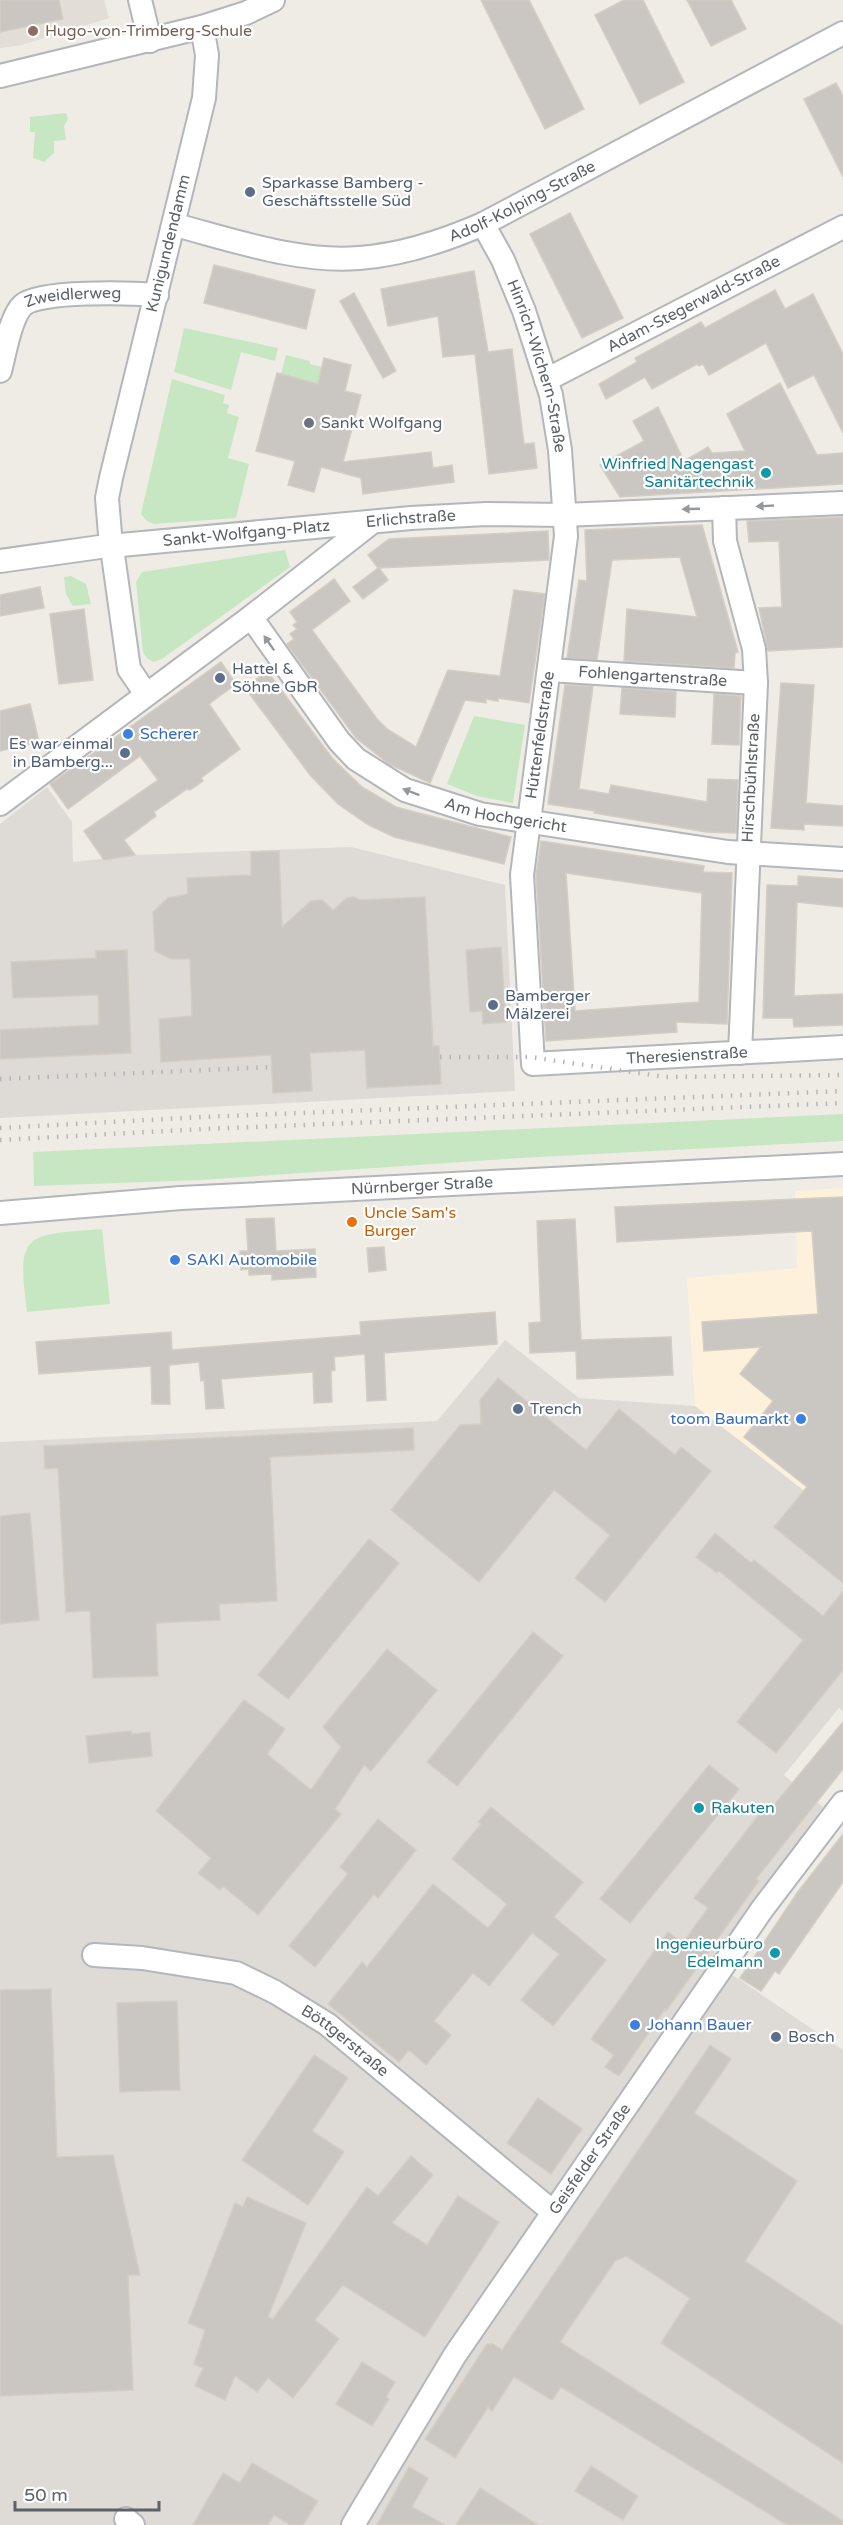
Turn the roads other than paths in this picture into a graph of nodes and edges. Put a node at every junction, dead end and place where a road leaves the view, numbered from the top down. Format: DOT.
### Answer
graph roads {
  1 [pos="140,0"];
  2 [pos="273,0"];
  3 [pos="202,27"];
  4 [pos="843,33"];
  5 [pos="150,40"];
  6 [pos="0,76"];
  7 [pos="483,224"];
  8 [pos="174,225"];
  9 [pos="843,227"];
  10 [pos="157,295"];
  11 [pos="0,371"];
  12 [pos="546,380"];
  13 [pos="843,502"];
  14 [pos="724,508"];
  15 [pos="564,515"];
  16 [pos="371,523"];
  17 [pos="111,545"];
  18 [pos="0,561"];
  19 [pos="250,617"];
  20 [pos="549,670"];
  21 [pos="756,683"];
  22 [pos="146,694"];
  23 [pos="0,804"];
  24 [pos="528,820"];
  25 [pos="747,853"];
  26 [pos="843,859"];
  27 [pos="843,1047"];
  28 [pos="740,1053"];
  29 [pos="533,1064"];
  30 [pos="843,1164"];
  31 [pos="0,1213"];
  32 [pos="843,1803"];
  33 [pos="94,1955"];
  34 [pos="553,2212"];
  35 [pos="353,2525"];
  1 -- 5 [label="street"];
  2 -- 3 [label="street"];
  3 -- 5 [label="street"];
  3 -- 8 [label="street, Kunigundendamm"];
  4 -- 7 [label="street, Adolf-Kolping-Straße"];
  5 -- 6 [label="street"];
  7 -- 8 [label="street, Adolf-Kolping-Straße"];
  7 -- 12 [label="street, Hinrich-Wichern-Straße"];
  8 -- 10 [label="street, Kunigundendamm"];
  9 -- 12 [label="street, Adam-Stegerwald-Straße"];
  10 -- 11 [label="street, Zweidlerweg"];
  10 -- 17 [label="street, Kunigundendamm"];
  12 -- 15 [label="street, Hinrich-Wichern-Straße"];
  13 -- 14 [label="street, Erlichstraße, one-way"];
  14 -- 15 [label="street, Erlichstraße, one-way"];
  14 -- 21 [label="street, Hirschbühlstraße"];
  15 -- 16 [label="street, Erlichstraße"];
  15 -- 20 [label="street, Hüttenfeldstraße"];
  16 -- 17 [label="street, Sankt-Wolfgang-Platz"];
  16 -- 19 [label="street, Erlichstraße"];
  17 -- 18 [label="street, Sankt-Wolfgang-Platz"];
  17 -- 22 [label="street"];
  19 -- 22 [label="street, Erlichstraße"];
  24 -- 19 [label="street, Am Hochgericht, one-way"];
  20 -- 21 [label="street, Fohlengartenstraße"];
  20 -- 24 [label="street, Hüttenfeldstraße"];
  21 -- 25 [label="street, Hirschbühlstraße"];
  22 -- 23 [label="street, Erlichstraße"];
  24 -- 25 [label="street, Am Hochgericht"];
  24 -- 29 [label="street, Hüttenfeldstraße"];
  25 -- 26 [label="street, Am Hochgericht"];
  25 -- 28 [label="street, Hirschbühlstraße"];
  27 -- 28 [label="street, Theresienstraße"];
  28 -- 29 [label="street, Theresienstraße"];
  30 -- 31 [label="street, Nürnberger Straße"];
  32 -- 34 [label="street, Geisfelder Straße"];
  33 -- 34 [label="street, Böttgerstraße"];
  34 -- 35 [label="street, Geisfelder Straße"];
}
